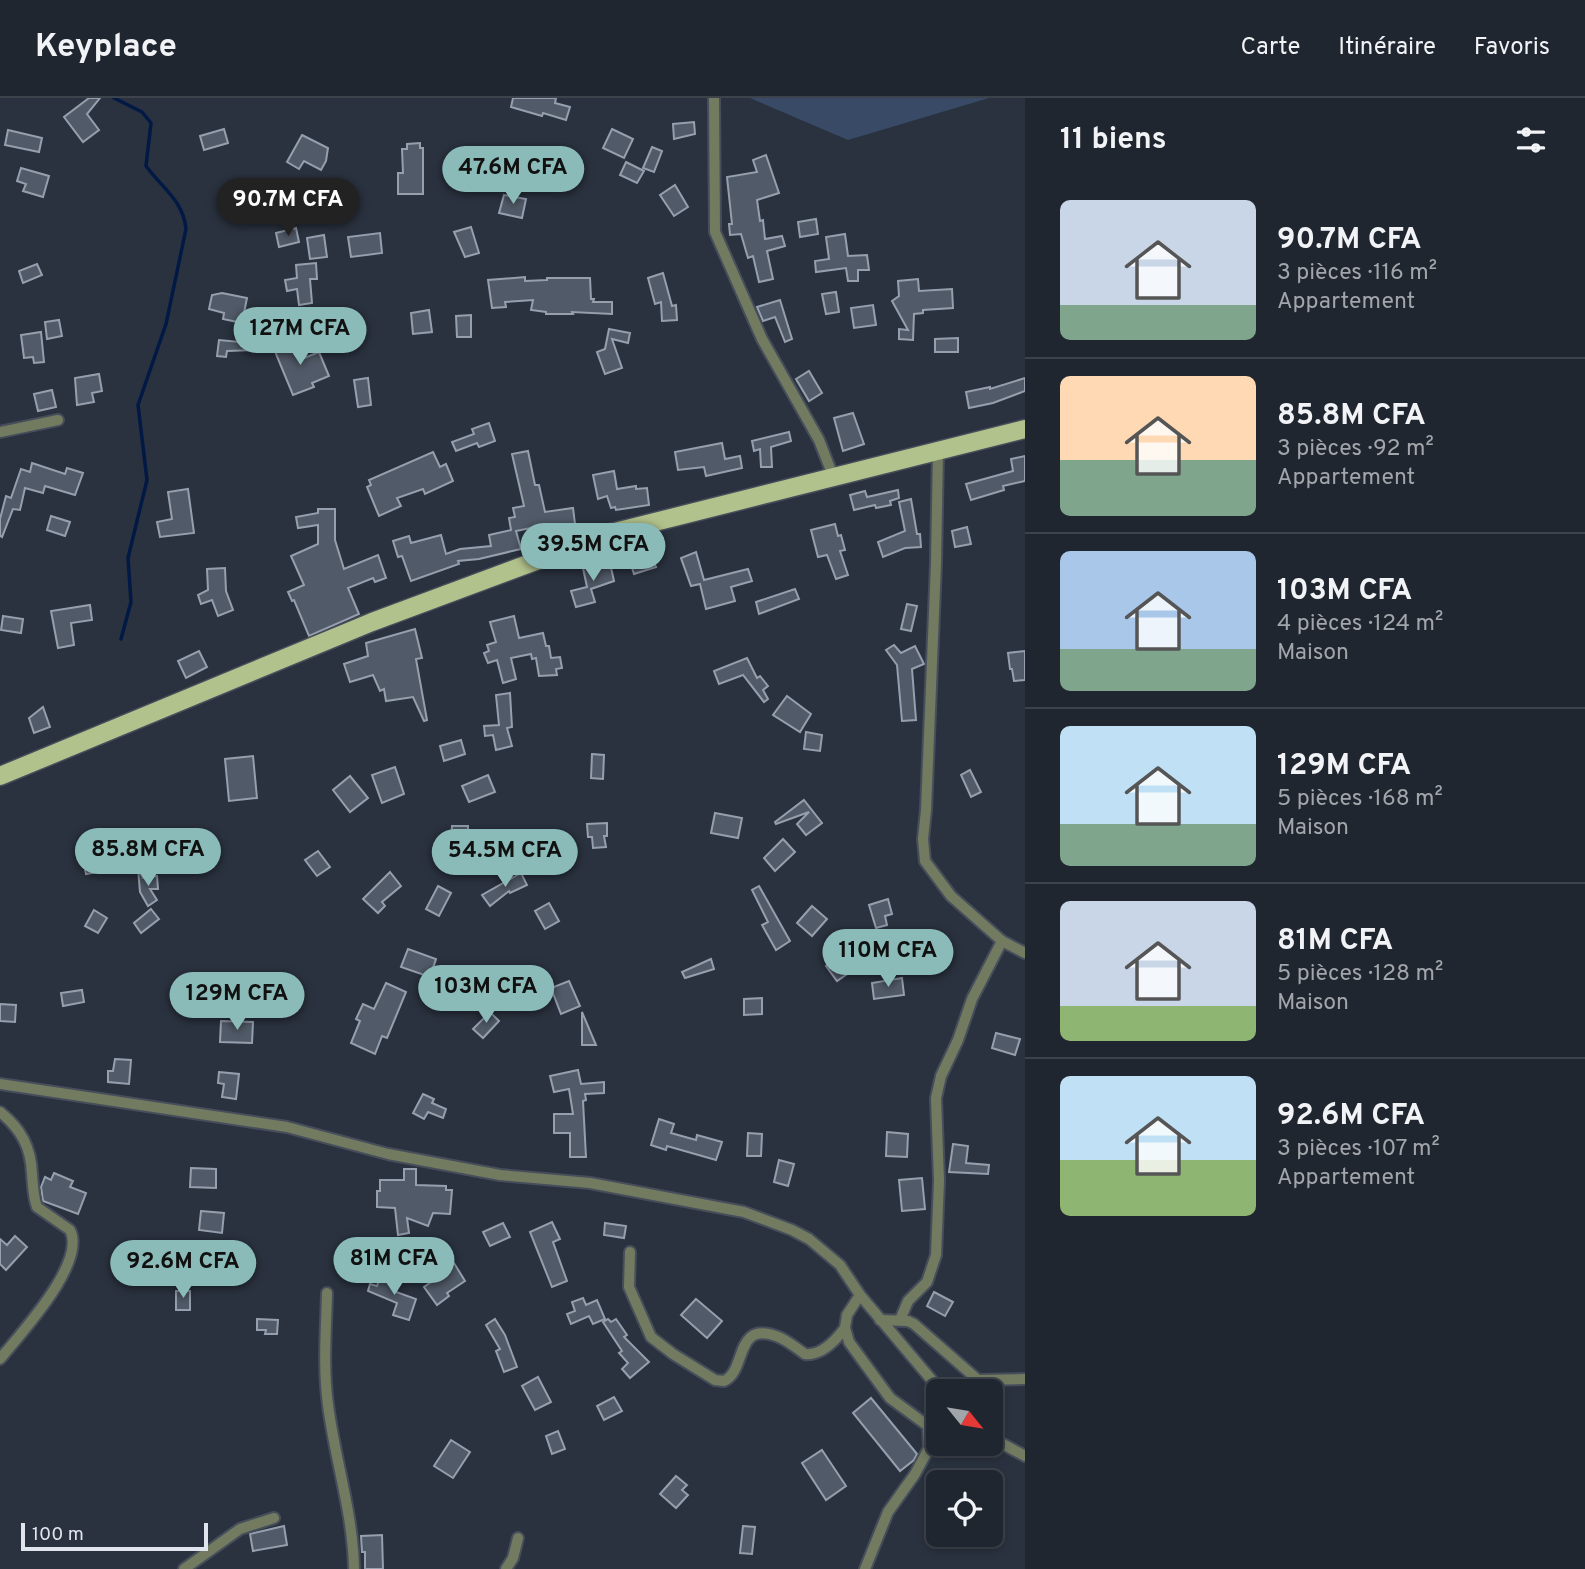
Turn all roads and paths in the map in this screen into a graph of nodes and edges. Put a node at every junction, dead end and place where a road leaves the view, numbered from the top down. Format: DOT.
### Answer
graph roads {
  1 [pos="714,98"];
  2 [pos="58,420"];
  3 [pos="1025,429"];
  4 [pos="0,432"];
  5 [pos="938,452"];
  6 [pos="834,477"];
  7 [pos="0,776"];
  8 [pos="1002,941"];
  9 [pos="1025,953"];
  10 [pos="0,1084"];
  11 [pos="0,1112"];
  12 [pos="630,1252"];
  13 [pos="327,1293"];
  14 [pos="860,1295"];
  15 [pos="880,1320"];
  16 [pos="900,1320"];
  17 [pos="845,1328"];
  18 [pos="0,1359"];
  19 [pos="1025,1378"];
  20 [pos="931,1379"];
  21 [pos="1003,1444"];
  22 [pos="1025,1456"];
  23 [pos="274,1518"];
  24 [pos="518,1538"];
  25 [pos="184,1569"];
  26 [pos="354,1569"];
  27 [pos="506,1569"];
  28 [pos="865,1569"];
  1 -- 6 [label="street"];
  2 -- 4 [label="street"];
  3 -- 5 [label="main road"];
  5 -- 6 [label="main road"];
  5 -- 8 [label="street"];
  6 -- 7 [label="main road"];
  8 -- 9 [label="street"];
  8 -- 16 [label="street"];
  10 -- 14 [label="street"];
  11 -- 18 [label="street"];
  12 -- 17 [label="street"];
  13 -- 26 [label="street"];
  14 -- 15 [label="street"];
  14 -- 17 [label="street"];
  15 -- 16 [label="street"];
  15 -- 20 [label="street"];
  16 -- 19 [label="street"];
  17 -- 28 [label="street"];
  21 -- 22 [label="street"];
  23 -- 25 [label="street"];
  24 -- 27 [label="street"];
}
